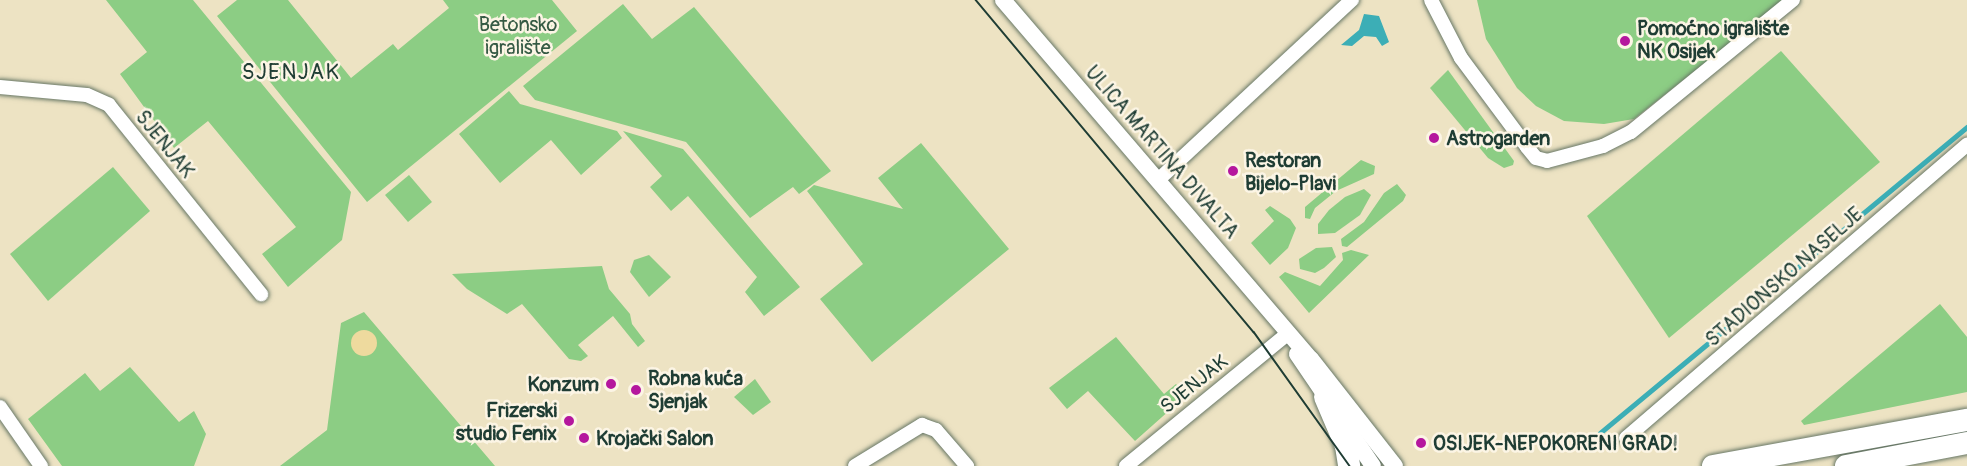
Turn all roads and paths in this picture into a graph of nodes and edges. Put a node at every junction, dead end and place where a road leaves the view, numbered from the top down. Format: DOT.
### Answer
graph roads {
  1 [pos="1003,0"];
  2 [pos="1352,0"];
  3 [pos="1431,0"];
  4 [pos="1793,0"];
  5 [pos="0,87"];
  6 [pos="1967,145"];
  7 [pos="1158,180"];
  8 [pos="261,294"];
  9 [pos="1287,334"];
  10 [pos="1324,397"];
  11 [pos="0,407"];
  12 [pos="1967,420"];
  13 [pos="1626,438"];
  14 [pos="1967,443"];
  15 [pos="877,460"];
  16 [pos="41,466"];
  17 [pos="855,466"];
  18 [pos="967,466"];
  19 [pos="1126,466"];
  20 [pos="1348,466"];
  21 [pos="1373,466"];
  22 [pos="1395,466"];
  23 [pos="1713,466"];
  24 [pos="1846,466"];
  1 -- 7 [label="street, ULICA MARTINA DIVALTA"];
  2 -- 7 [label="street"];
  3 -- 4 [label="street"];
  5 -- 8 [label="street, SJENJAK"];
  6 -- 13 [label="street, STADIONSKO NASELJE"];
  7 -- 9 [label="street, ULICA MARTINA DIVALTA"];
  9 -- 10 [label="street, ULICA MARTINA DIVALTA"];
  9 -- 19 [label="street, SJENJAK"];
  9 -- 22 [label="street, ULICA MARTINA DIVALTA"];
  10 -- 20 [label="main road"];
  10 -- 21 [label="street, ULICA MARTINA DIVALTA"];
  11 -- 16 [label="street"];
  12 -- 23 [label="main road"];
  14 -- 24 [label="main road"];
  15 -- 17 [label="street"];
  15 -- 18 [label="street"];
}
